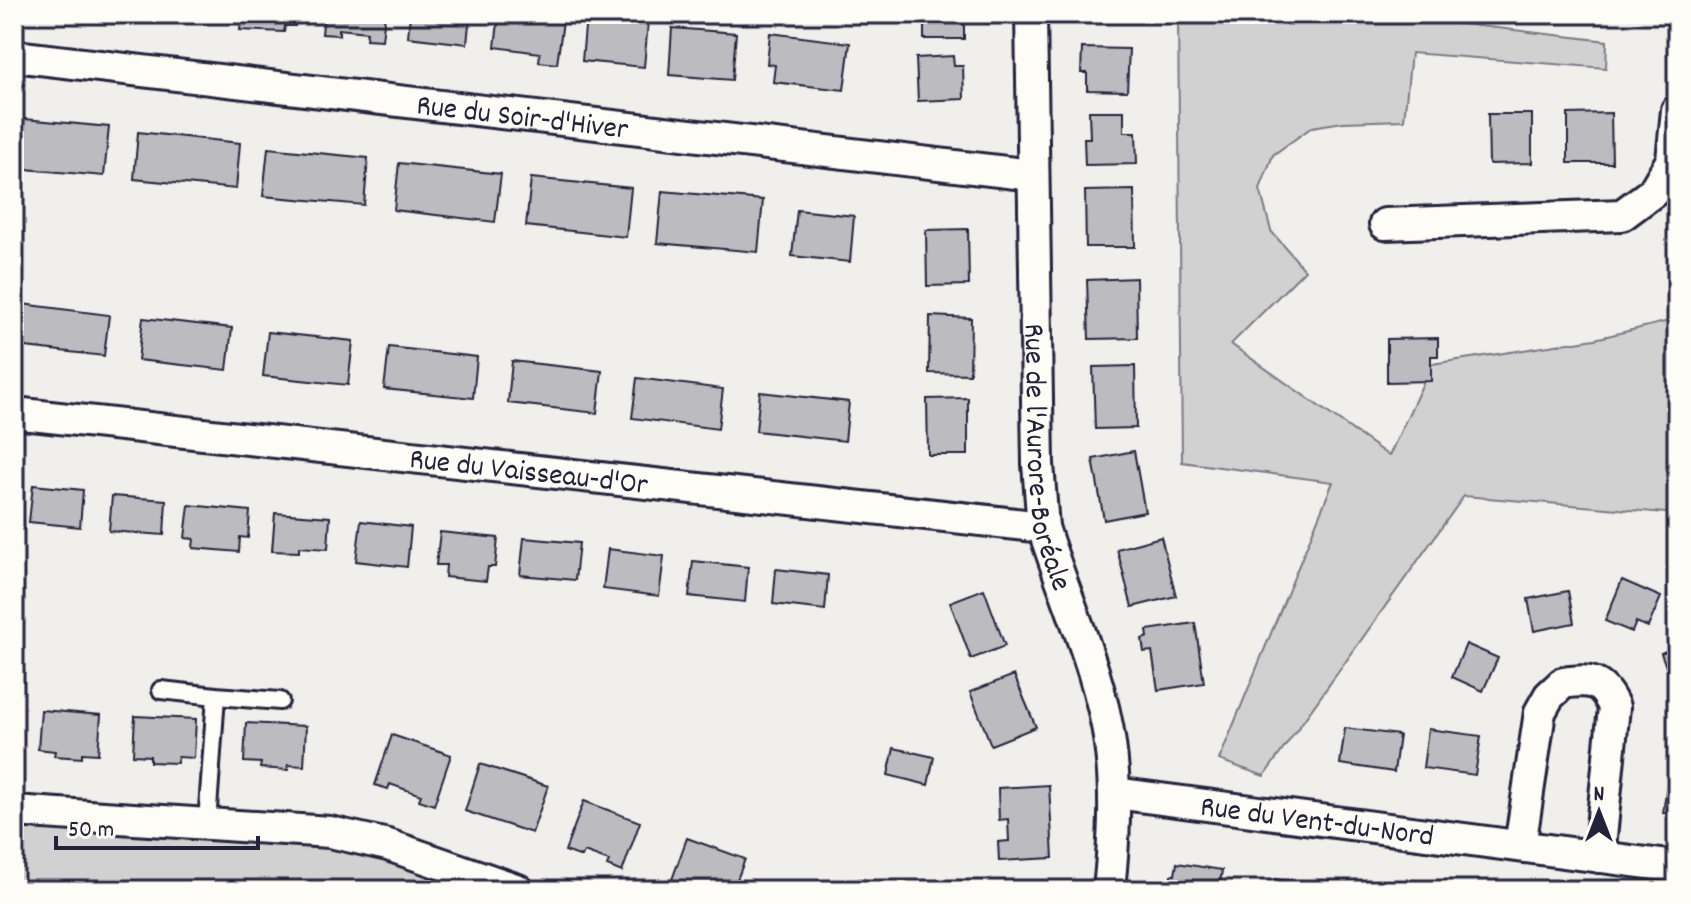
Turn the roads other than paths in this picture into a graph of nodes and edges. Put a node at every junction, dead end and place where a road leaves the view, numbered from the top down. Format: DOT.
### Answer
graph roads {
  1 [pos="1031,14"];
  2 [pos="14,56"];
  3 [pos="1677,110"];
  4 [pos="1032,175"];
  5 [pos="1385,224"];
  6 [pos="14,413"];
  7 [pos="1043,527"];
  8 [pos="161,690"];
  9 [pos="216,696"];
  10 [pos="280,701"];
  11 [pos="1115,793"];
  12 [pos="14,811"];
  13 [pos="207,823"];
  14 [pos="1520,846"];
  15 [pos="1599,857"];
  16 [pos="1677,867"];
  17 [pos="518,890"];
  18 [pos="1109,890"];
  1 -- 4 [label="street, Rue de l'Aurore-Boréale"];
  2 -- 4 [label="street, Rue du Soir-d'Hiver"];
  3 -- 5 [label="street"];
  4 -- 7 [label="street, Rue de l'Aurore-Boréale"];
  6 -- 7 [label="street, Rue du Vaisseau-d'Or"];
  7 -- 11 [label="street, Rue de l'Aurore-Boréale"];
  8 -- 9 [label="lane"];
  9 -- 10 [label="lane"];
  9 -- 13 [label="lane"];
  11 -- 14 [label="street, Rue du Vent-du-Nord"];
  11 -- 18 [label="street, Rue de l'Aurore-Boréale"];
  12 -- 13 [label="street"];
  13 -- 17 [label="street"];
  14 -- 15 [label="street, Rue du Vent-du-Nord"];
  14 -- 15 [label="street"];
  15 -- 16 [label="street, Rue du Vent-du-Nord"];
}
